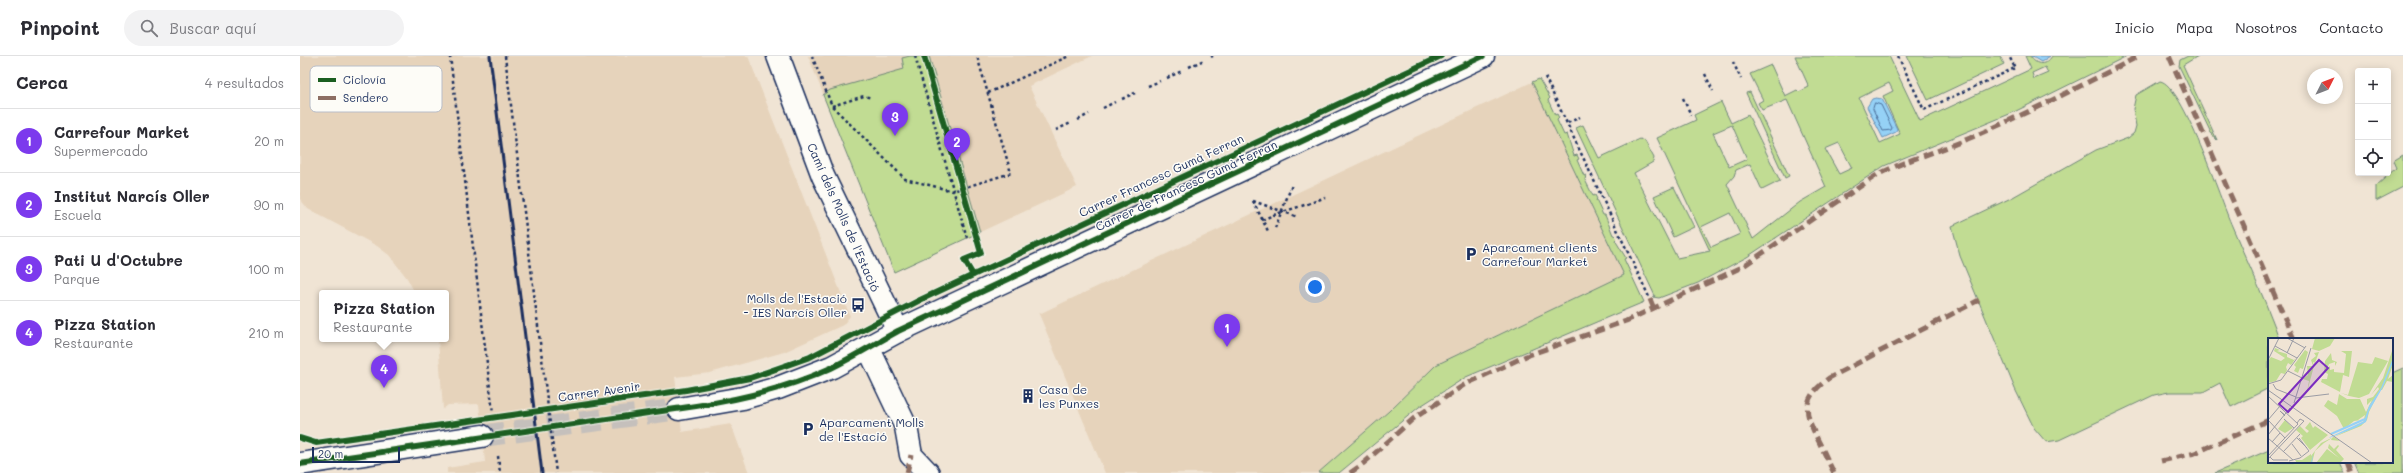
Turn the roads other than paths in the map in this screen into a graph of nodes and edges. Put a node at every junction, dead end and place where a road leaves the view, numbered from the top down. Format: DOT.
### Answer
graph roads {
  1 [pos="778,56"];
  2 [pos="1483,56"];
  3 [pos="898,331"];
  4 [pos="868,347"];
  5 [pos="679,409"];
  6 [pos="491,428"];
  7 [pos="300,464"];
  8 [pos="928,473"];
  1 -- 3 [label="street, Camí dels Molls de l'Estació"];
  2 -- 3 [label="street, Carrer de Francesc Gumà Ferran"];
  3 -- 4 [label="street"];
  4 -- 5 [label="street"];
  4 -- 8 [label="street"];
  6 -- 7 [label="street"];
}
